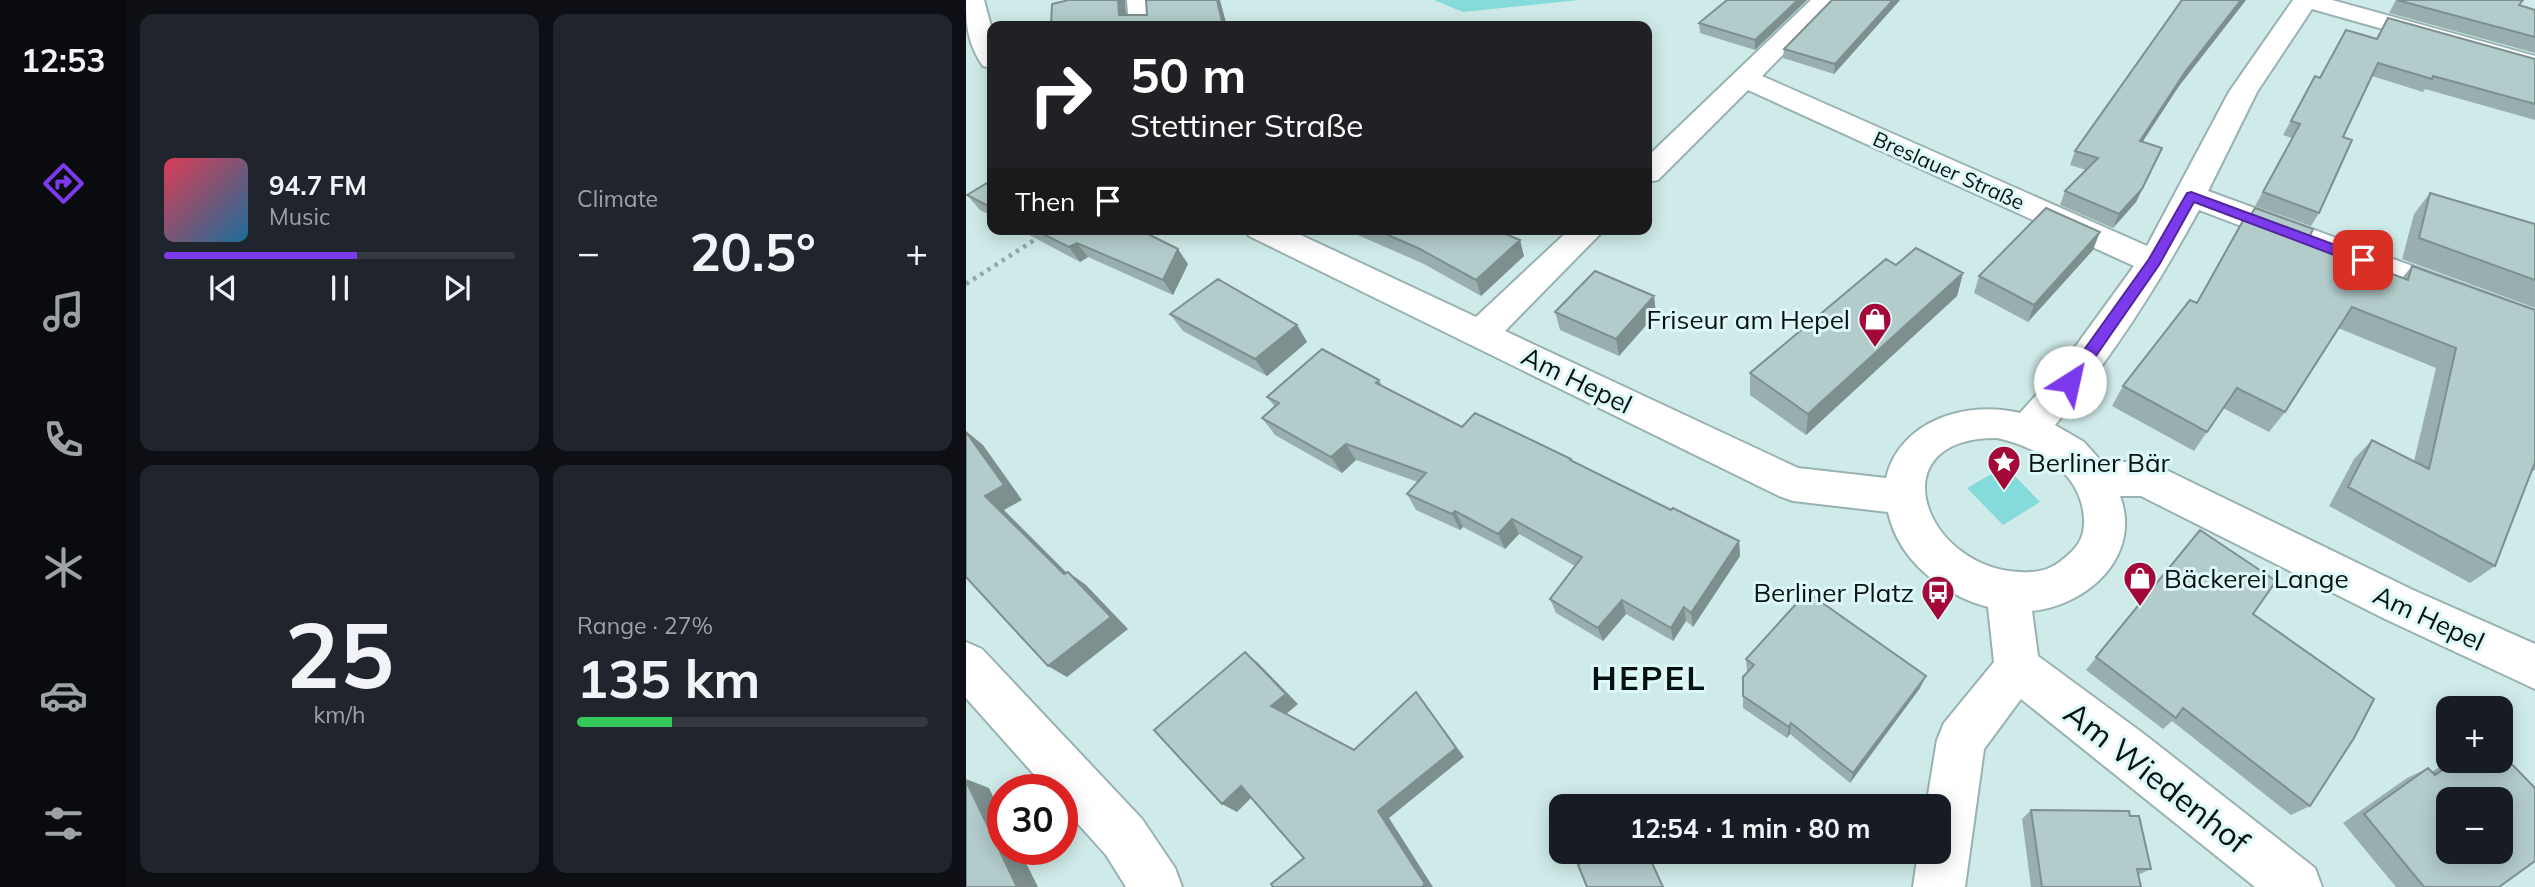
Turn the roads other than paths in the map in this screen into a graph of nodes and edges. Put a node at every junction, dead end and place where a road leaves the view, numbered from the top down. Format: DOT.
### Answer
graph roads {
  1 [pos="971,0"];
  2 [pos="1139,0"];
  3 [pos="1825,0"];
  4 [pos="2305,0"];
  5 [pos="1141,21"];
  6 [pos="987,52"];
  7 [pos="2535,64"];
  8 [pos="1745,79"];
  9 [pos="1652,168"];
  10 [pos="2191,196"];
  11 [pos="1272,235"];
  12 [pos="1583,235"];
  13 [pos="2154,262"];
  14 [pos="2535,324"];
  15 [pos="1481,334"];
  16 [pos="2028,429"];
  17 [pos="2093,479"];
  18 [pos="1904,497"];
  19 [pos="2008,592"];
  20 [pos="966,664"];
  21 [pos="2535,667"];
  22 [pos="2017,668"];
  23 [pos="1156,887"];
  24 [pos="1939,887"];
  25 [pos="2296,887"];
  1 -- 6 [label="street"];
  2 -- 5 [label="street"];
  3 -- 8 [label="street"];
  4 -- 7 [label="street"];
  4 -- 10 [label="street"];
  8 -- 9 [label="street"];
  8 -- 13 [label="street, Breslauer Straße"];
  10 -- 13 [label="street"];
  10 -- 14 [label="street"];
  11 -- 15 [label="street, Am Hepel"];
  12 -- 15 [label="street"];
  13 -- 16 [label="street"];
  15 -- 18 [label="street, Am Hepel"];
  16 -- 17 [label="street"];
  16 -- 18 [label="street"];
  17 -- 19 [label="street"];
  17 -- 21 [label="street, Am Hepel"];
  18 -- 19 [label="street"];
  19 -- 22 [label="street"];
  20 -- 23 [label="street"];
  22 -- 24 [label="street"];
  22 -- 25 [label="street, Am Wiedenhof"];
}
